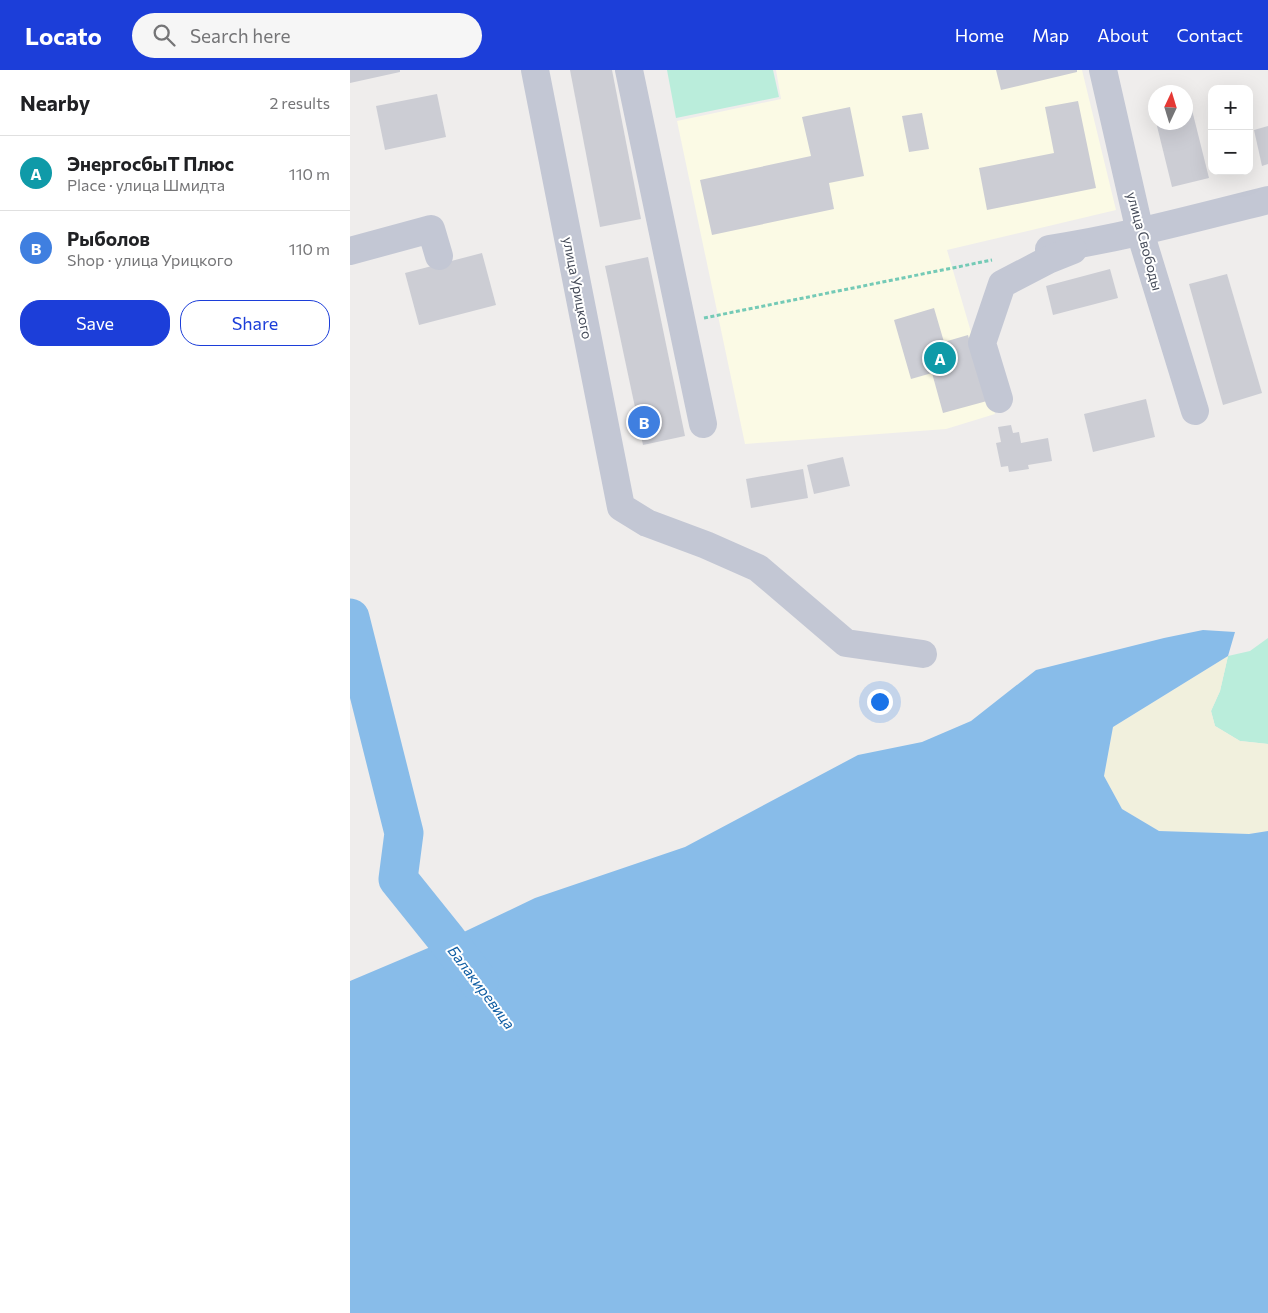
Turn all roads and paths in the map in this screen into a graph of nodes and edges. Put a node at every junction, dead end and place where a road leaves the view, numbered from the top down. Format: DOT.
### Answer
graph roads {
  1 [pos="535,70"];
  2 [pos="629,70"];
  3 [pos="1103,70"];
  4 [pos="1268,200"];
  5 [pos="1140,232"];
  6 [pos="1096,242"];
  7 [pos="1049,249"];
  8 [pos="350,251"];
  9 [pos="439,256"];
  10 [pos="1000,259"];
  11 [pos="682,323"];
  12 [pos="999,399"];
  13 [pos="1195,411"];
  14 [pos="703,424"];
  15 [pos="923,654"];
  1 -- 15 [label="street, улица Урицкого"];
  2 -- 11 [label="street"];
  3 -- 5 [label="street, улица Свободы"];
  4 -- 5 [label="street"];
  5 -- 6 [label="street"];
  5 -- 13 [label="street, улица Свободы"];
  6 -- 7 [label="street"];
  6 -- 12 [label="street"];
  8 -- 9 [label="street"];
  10 -- 11 [label="path"];
  11 -- 14 [label="street"];
}
